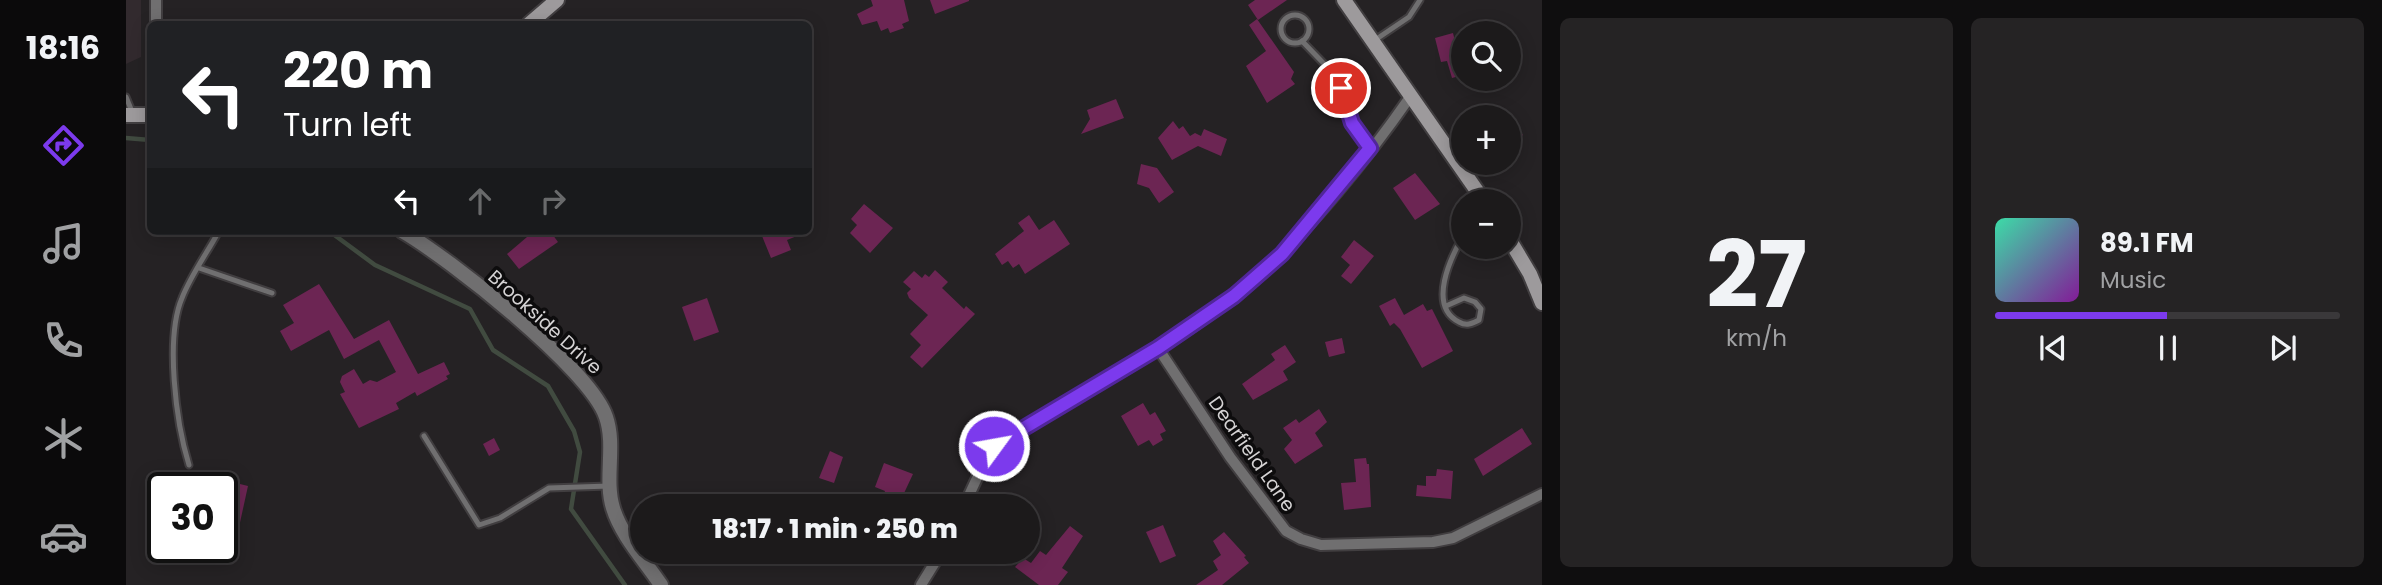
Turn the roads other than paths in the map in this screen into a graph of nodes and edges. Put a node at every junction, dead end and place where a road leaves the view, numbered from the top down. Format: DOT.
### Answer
graph roads {
  1 [pos="156,0"];
  2 [pos="557,0"];
  3 [pos="1344,0"];
  4 [pos="1420,0"];
  5 [pos="156,21"];
  6 [pos="532,21"];
  7 [pos="1302,41"];
  8 [pos="1373,42"];
  9 [pos="126,97"];
  10 [pos="1410,97"];
  11 [pos="130,115"];
  12 [pos="1370,148"];
  13 [pos="1475,189"];
  14 [pos="217,235"];
  15 [pos="408,235"];
  16 [pos="1453,259"];
  17 [pos="1521,259"];
  18 [pos="199,268"];
  19 [pos="272,293"];
  20 [pos="1542,303"];
  21 [pos="1446,306"];
  22 [pos="1158,348"];
  23 [pos="424,436"];
  24 [pos="188,465"];
  25 [pos="610,486"];
  26 [pos="970,494"];
  27 [pos="1542,494"];
  28 [pos="934,564"];
  29 [pos="661,585"];
  30 [pos="921,585"];
  1 -- 5 [label="street"];
  2 -- 6 [label="main road"];
  3 -- 8 [label="main road"];
  4 -- 8 [label="lane"];
  7 -- 7 [label="lane"];
  7 -- 12 [label="lane"];
  8 -- 10 [label="main road"];
  9 -- 11 [label="lane"];
  10 -- 12 [label="street"];
  10 -- 13 [label="main road"];
  12 -- 22 [label="street"];
  14 -- 18 [label="lane"];
  15 -- 25 [label="street, Brookside Drive"];
  16 -- 21 [label="lane"];
  17 -- 20 [label="main road"];
  18 -- 19 [label="lane"];
  18 -- 24 [label="lane"];
  21 -- 21 [label="lane"];
  22 -- 26 [label="street"];
  22 -- 27 [label="street, Dearfield Lane"];
  23 -- 25 [label="lane"];
  25 -- 29 [label="street, Brookside Drive"];
  28 -- 30 [label="street"];
}
